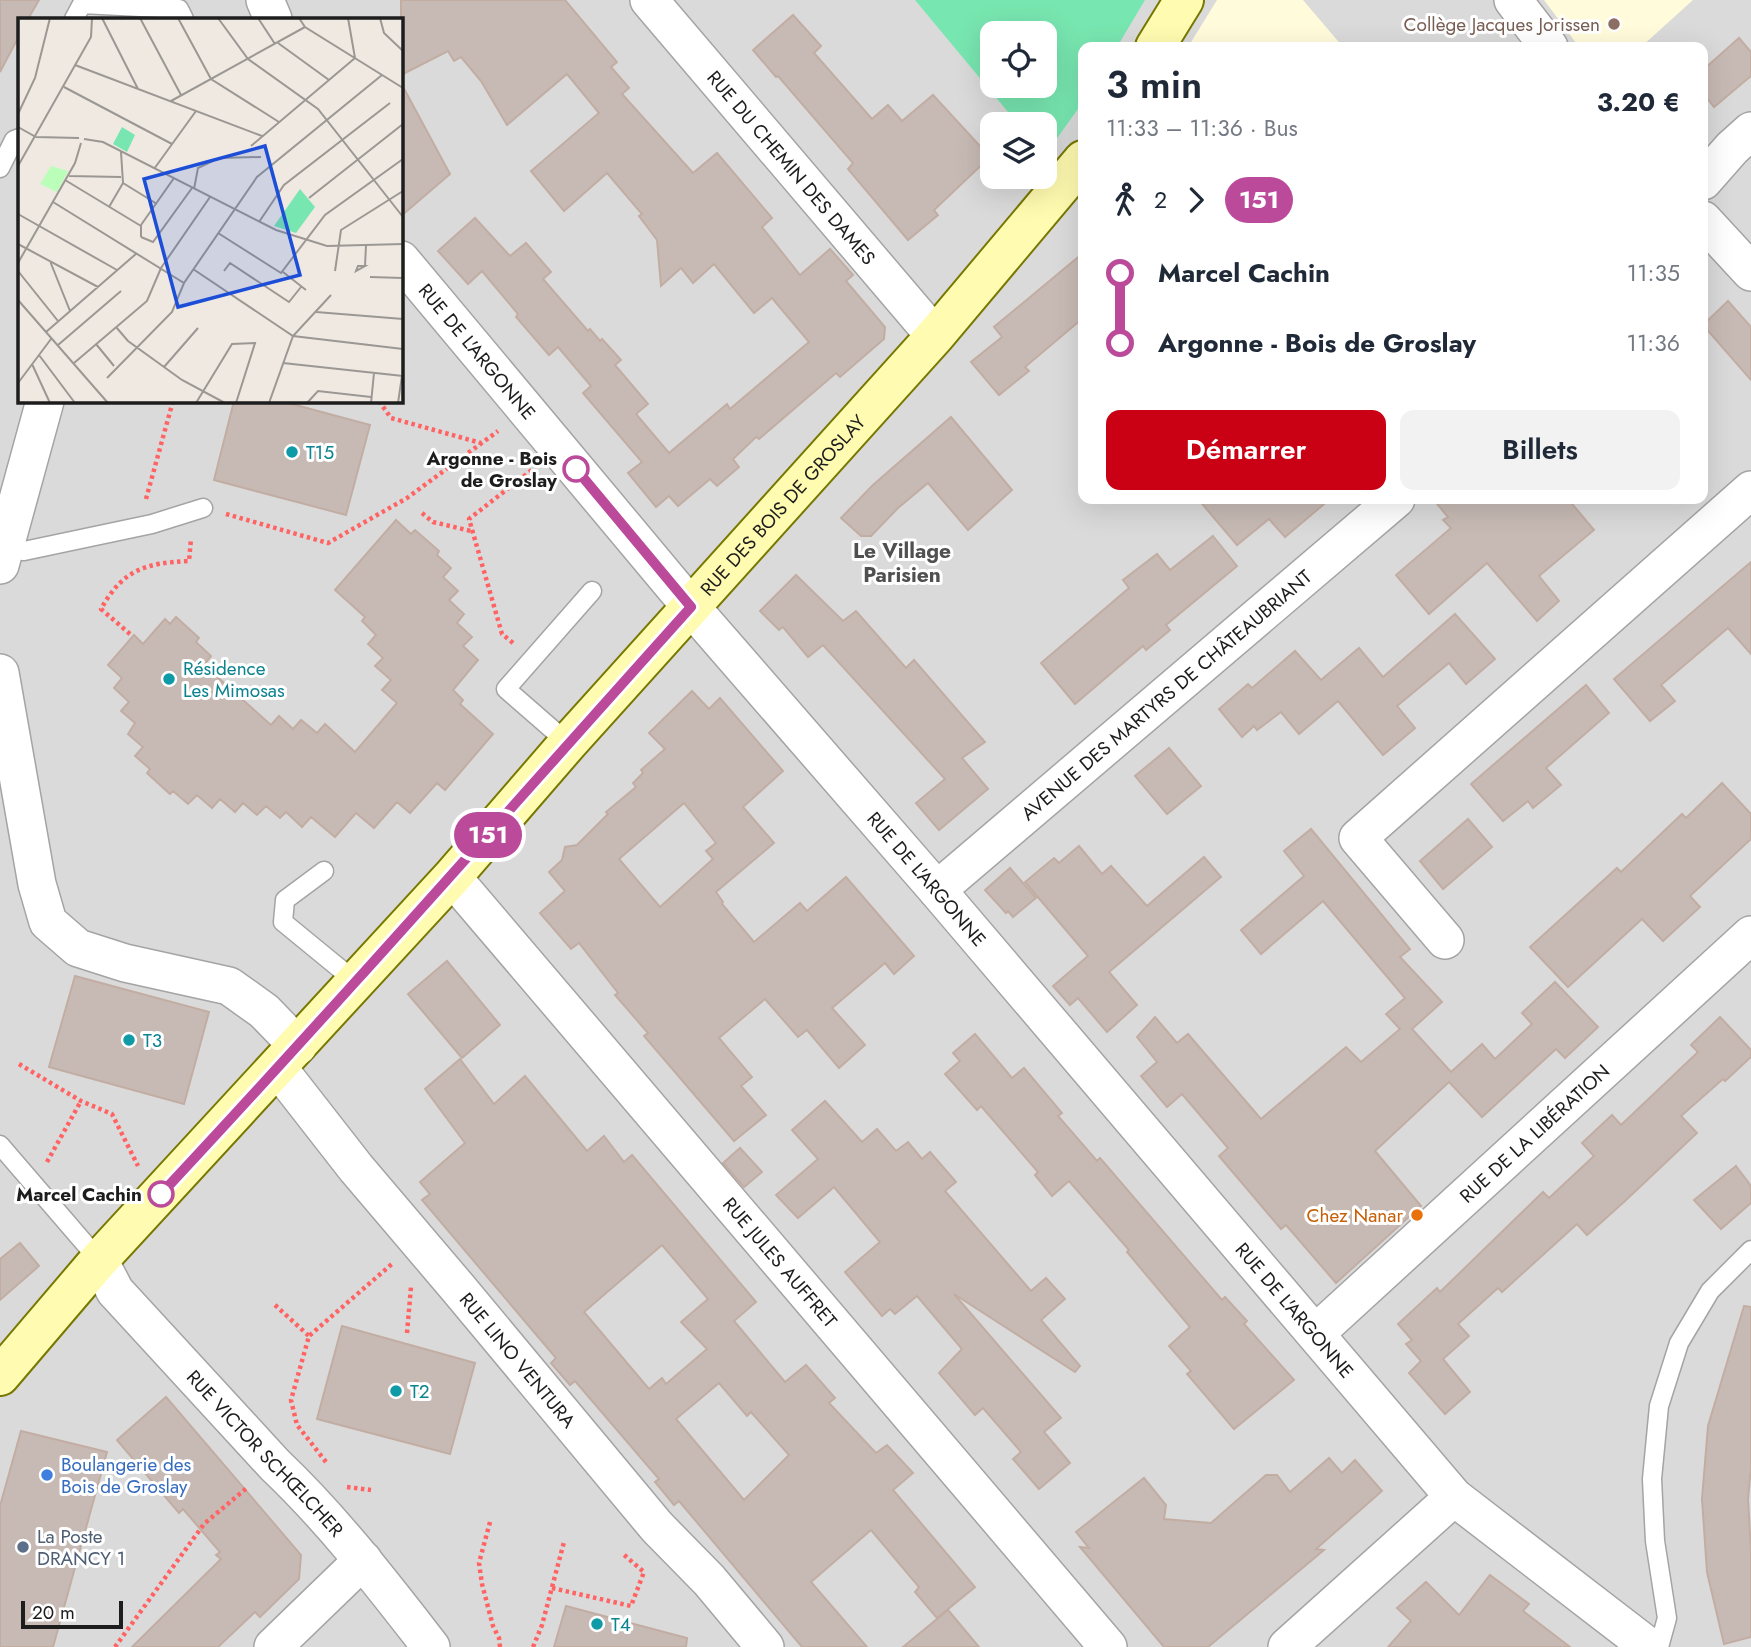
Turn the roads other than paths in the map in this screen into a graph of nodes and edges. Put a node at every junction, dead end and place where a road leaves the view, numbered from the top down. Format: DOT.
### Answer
graph roads {
  1 [pos="265,0"];
  2 [pos="649,0"];
  3 [pos="1184,0"];
  4 [pos="1513,0"];
  5 [pos="75,18"];
  6 [pos="184,18"];
  7 [pos="273,18"];
  8 [pos="1158,42"];
  9 [pos="1545,42"];
  10 [pos="1751,131"];
  11 [pos="18,136"];
  12 [pos="1078,166"];
  13 [pos="0,168"];
  14 [pos="1708,175"];
  15 [pos="1708,225"];
  16 [pos="404,268"];
  17 [pos="1751,272"];
  18 [pos="935,336"];
  19 [pos="45,402"];
  20 [pos="1751,490"];
  21 [pos="1390,504"];
  22 [pos="198,509"];
  23 [pos="2,556"];
  24 [pos="592,591"];
  25 [pos="691,607"];
  26 [pos="0,673"];
  27 [pos="4,713"];
  28 [pos="568,743"];
  29 [pos="324,871"];
  30 [pos="452,877"];
  31 [pos="937,890"];
  32 [pos="1751,935"];
  33 [pos="1445,940"];
  34 [pos="355,981"];
  35 [pos="288,1057"];
  36 [pos="0,1145"];
  37 [pos="1751,1250"];
  38 [pos="99,1260"];
  39 [pos="1316,1333"];
  40 [pos="0,1376"];
  41 [pos="1454,1497"];
  42 [pos="363,1560"];
  43 [pos="273,1647"];
  44 [pos="431,1647"];
  45 [pos="765,1647"];
  46 [pos="1108,1647"];
  47 [pos="1287,1647"];
  48 [pos="1649,1647"];
  49 [pos="1659,1647"];
  1 -- 7 [label="street"];
  2 -- 18 [label="street, RUE DU CHEMIN DES DAMES"];
  3 -- 8 [label="street"];
  4 -- 9 [label="street"];
  5 -- 6 [label="lane"];
  10 -- 14 [label="street"];
  11 -- 13 [label="lane"];
  12 -- 18 [label="street, RUE DES BOIS DE GROSLAY"];
  15 -- 17 [label="street"];
  16 -- 25 [label="street, RUE DE L'ARGONNE"];
  18 -- 25 [label="street, RUE DES BOIS DE GROSLAY"];
  19 -- 23 [label="street"];
  20 -- 33 [label="street"];
  21 -- 31 [label="street, AVENUE DES MARTYRS DE CHÂTEAUBRIANT"];
  22 -- 23 [label="lane"];
  24 -- 28 [label="lane"];
  25 -- 28 [label="street, RUE DES BOIS DE GROSLAY"];
  25 -- 31 [label="street, RUE DE L'ARGONNE"];
  26 -- 27 [label="street, RUE LINO VENTURA"];
  27 -- 35 [label="street, RUE LINO VENTURA"];
  28 -- 30 [label="street, RUE DES BOIS DE GROSLAY"];
  29 -- 34 [label="lane"];
  30 -- 34 [label="street, RUE DES BOIS DE GROSLAY"];
  30 -- 46 [label="street, RUE JULES AUFFRET"];
  31 -- 39 [label="street, RUE DE L'ARGONNE"];
  32 -- 39 [label="street, RUE DE LA LIBÉRATION"];
  34 -- 35 [label="street, RUE DES BOIS DE GROSLAY"];
  35 -- 38 [label="street, RUE DES BOIS DE GROSLAY"];
  35 -- 45 [label="street, RUE LINO VENTURA"];
  36 -- 38 [label="lane"];
  37 -- 49 [label="lane"];
  38 -- 40 [label="street, RUE DES BOIS DE GROSLAY"];
  38 -- 42 [label="street, RUE VICTOR SCHŒLCHER"];
  39 -- 41 [label="street, RUE DE L'ARGONNE"];
  41 -- 47 [label="street"];
  41 -- 48 [label="street, RUE DE L'ARGONNE"];
  42 -- 43 [label="street"];
  42 -- 44 [label="street, RUE VICTOR SCHŒLCHER"];
}
